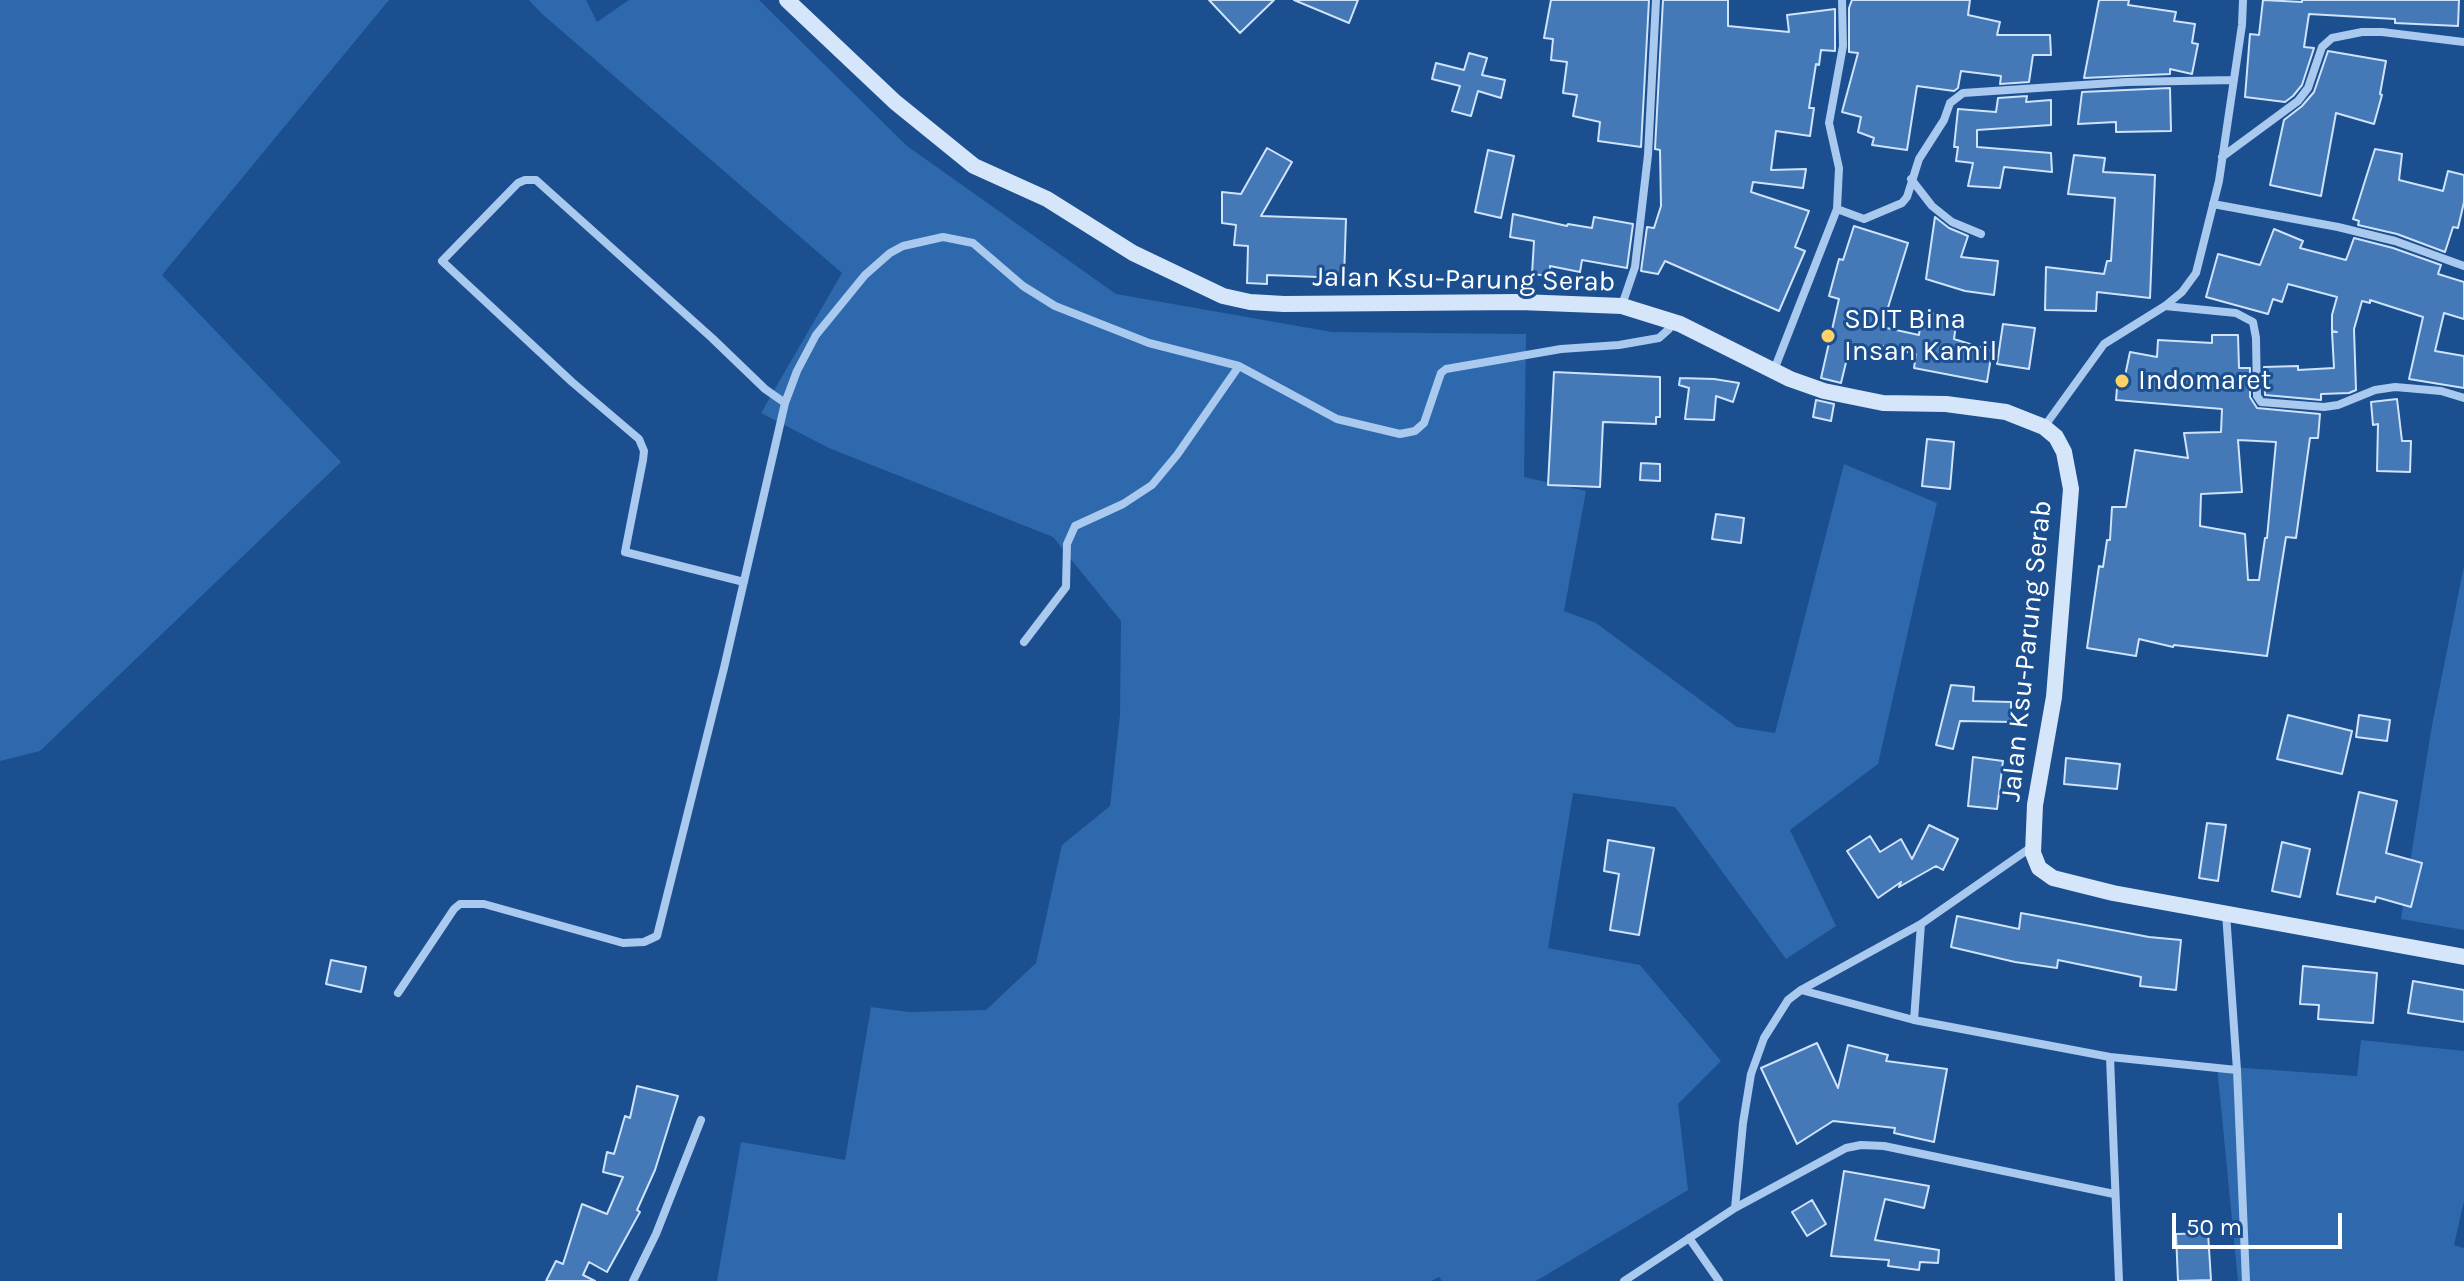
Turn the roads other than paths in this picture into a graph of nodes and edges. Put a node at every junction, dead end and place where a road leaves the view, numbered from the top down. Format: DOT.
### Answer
graph roads {
  1 [pos="787,0"];
  2 [pos="1656,0"];
  3 [pos="1842,0"];
  4 [pos="2243,0"];
  5 [pos="2464,42"];
  6 [pos="2234,80"];
  7 [pos="2222,157"];
  8 [pos="1911,179"];
  9 [pos="2213,204"];
  10 [pos="1837,209"];
  11 [pos="1981,234"];
  12 [pos="2464,266"];
  13 [pos="1622,306"];
  14 [pos="2165,306"];
  15 [pos="1671,321"];
  16 [pos="1239,366"];
  17 [pos="1774,370"];
  18 [pos="2464,398"];
  19 [pos="785,403"];
  20 [pos="2044,427"];
  21 [pos="744,582"];
  22 [pos="1024,642"];
  23 [pos="2033,845"];
  24 [pos="2226,913"];
  25 [pos="1921,924"];
  26 [pos="2464,957"];
  27 [pos="1801,990"];
  28 [pos="398,993"];
  29 [pos="1914,1020"];
  30 [pos="2110,1057"];
  31 [pos="2237,1070"];
  32 [pos="701,1120"];
  33 [pos="2114,1194"];
  34 [pos="1735,1208"];
  35 [pos="1689,1238"];
  36 [pos="633,1281"];
  37 [pos="1624,1281"];
  38 [pos="1719,1281"];
  39 [pos="2119,1281"];
  40 [pos="2246,1281"];
  1 -- 13 [label="street, Jalan Ksu-Parung Serab"];
  2 -- 13 [label="street"];
  3 -- 10 [label="street"];
  4 -- 6 [label="street"];
  5 -- 7 [label="street"];
  6 -- 7 [label="street"];
  6 -- 8 [label="street"];
  7 -- 9 [label="street"];
  8 -- 10 [label="street"];
  8 -- 11 [label="street"];
  9 -- 12 [label="street"];
  9 -- 14 [label="street"];
  10 -- 17 [label="street"];
  13 -- 15 [label="street, Jalan Ksu-Parung Serab"];
  14 -- 18 [label="street"];
  14 -- 20 [label="street"];
  15 -- 16 [label="street"];
  15 -- 17 [label="street, Jalan Ksu-Parung Serab"];
  16 -- 19 [label="street"];
  16 -- 22 [label="street"];
  17 -- 20 [label="street, Jalan Ksu-Parung Serab"];
  19 -- 21 [label="street"];
  19 -- 21 [label="street"];
  20 -- 23 [label="street, Jalan Ksu-Parung Serab"];
  21 -- 28 [label="street"];
  23 -- 24 [label="street"];
  23 -- 25 [label="street"];
  24 -- 26 [label="street"];
  24 -- 31 [label="street"];
  25 -- 27 [label="street"];
  25 -- 29 [label="street"];
  27 -- 29 [label="street"];
  27 -- 34 [label="street"];
  29 -- 30 [label="street"];
  30 -- 31 [label="street"];
  30 -- 33 [label="street"];
  31 -- 40 [label="street"];
  32 -- 36 [label="street"];
  33 -- 34 [label="street"];
  33 -- 39 [label="street"];
  34 -- 35 [label="street"];
  35 -- 37 [label="street"];
  35 -- 38 [label="street"];
}
